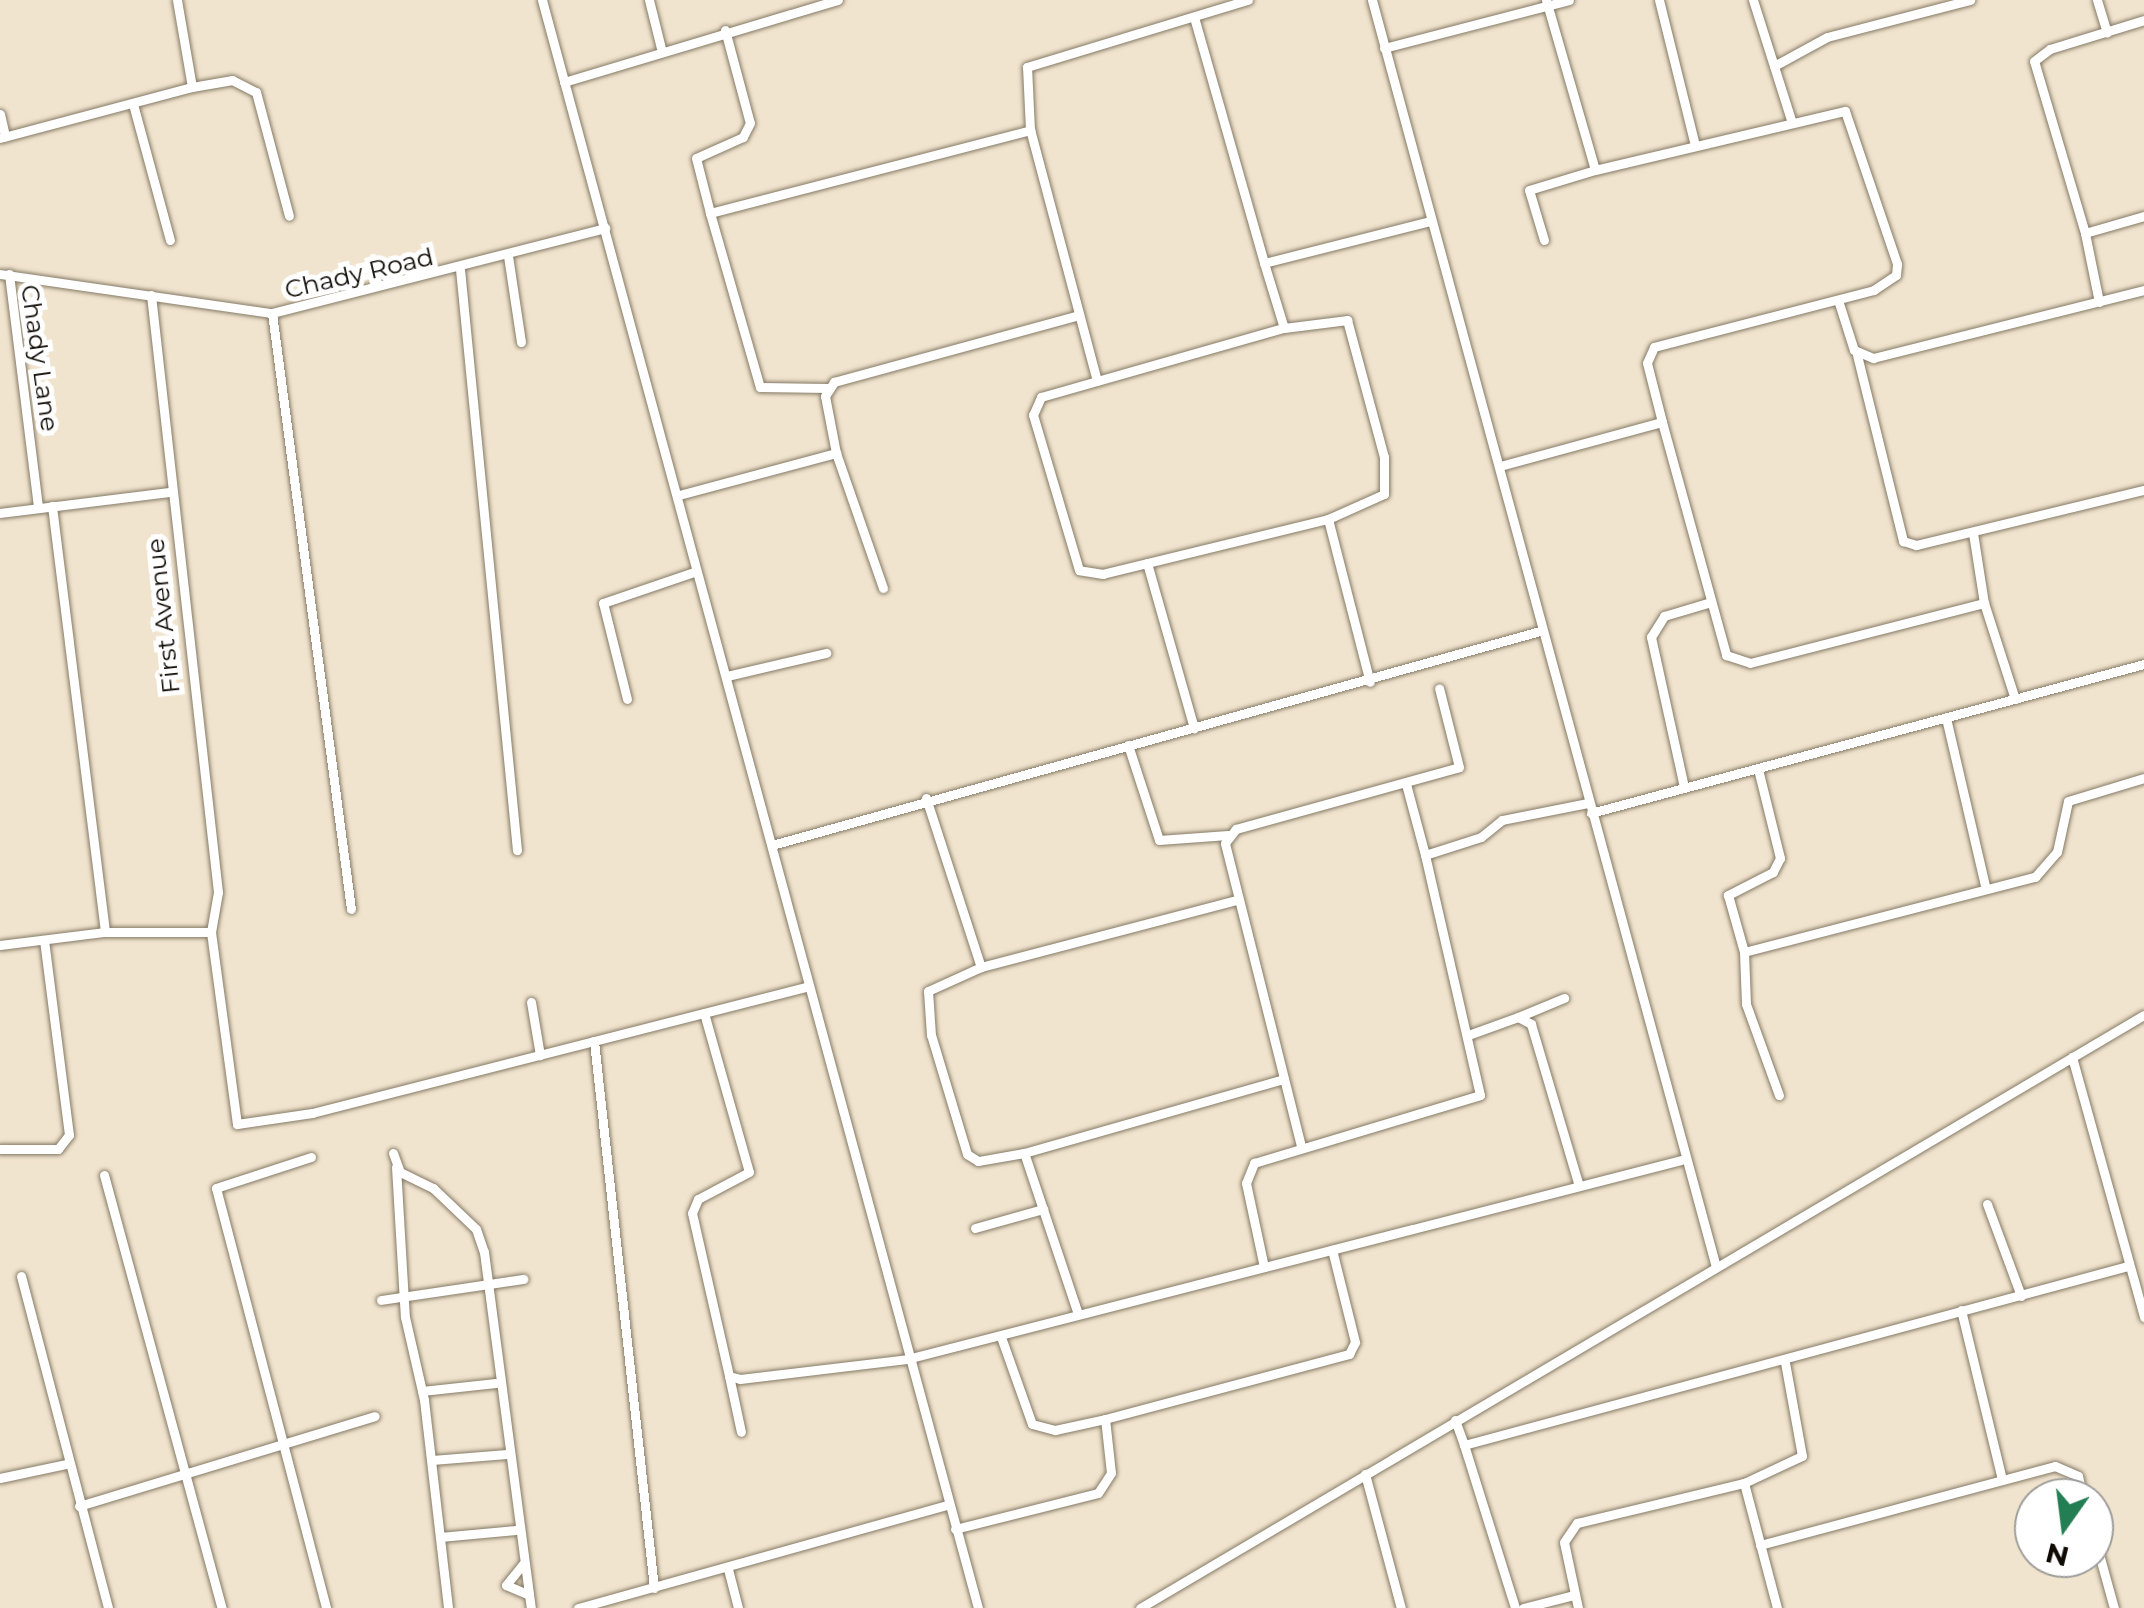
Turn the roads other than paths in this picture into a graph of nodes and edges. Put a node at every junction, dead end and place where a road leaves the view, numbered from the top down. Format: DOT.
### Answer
graph roads {
  1 [pos="177,0"];
  2 [pos="542,0"];
  3 [pos="649,0"];
  4 [pos="838,0"];
  5 [pos="1248,0"];
  6 [pos="1372,0"];
  7 [pos="1570,0"];
  8 [pos="1659,0"];
  9 [pos="1753,0"];
  10 [pos="1970,0"];
  11 [pos="2097,0"];
  12 [pos="1546,3"];
  13 [pos="1194,17"];
  14 [pos="2144,20"];
  15 [pos="725,30"];
  16 [pos="2107,32"];
  17 [pos="661,48"];
  18 [pos="1384,48"];
  19 [pos="1774,66"];
  20 [pos="564,82"];
  21 [pos="192,87"];
  22 [pos="133,104"];
  23 [pos="0,114"];
  24 [pos="1791,120"];
  25 [pos="1030,130"];
  26 [pos="3,137"];
  27 [pos="1695,146"];
  28 [pos="1596,170"];
  29 [pos="710,213"];
  30 [pos="289,216"];
  31 [pos="2144,216"];
  32 [pos="1430,221"];
  33 [pos="606,228"];
  34 [pos="2085,233"];
  35 [pos="170,240"];
  36 [pos="1544,240"];
  37 [pos="508,256"];
  38 [pos="1264,263"];
  39 [pos="460,269"];
  40 [pos="4,274"];
  41 [pos="2144,290"];
  42 [pos="151,295"];
  43 [pos="1838,300"];
  44 [pos="2098,302"];
  45 [pos="272,314"];
  46 [pos="1079,316"];
  47 [pos="1284,328"];
  48 [pos="521,342"];
  49 [pos="1858,355"];
  50 [pos="1096,381"];
  51 [pos="828,388"];
  52 [pos="1662,422"];
  53 [pos="836,453"];
  54 [pos="1500,466"];
  55 [pos="2144,490"];
  56 [pos="170,492"];
  57 [pos="680,495"];
  58 [pos="52,506"];
  59 [pos="38,507"];
  60 [pos="0,513"];
  61 [pos="1328,519"];
  62 [pos="1973,533"];
  63 [pos="1146,563"];
  64 [pos="694,572"];
  65 [pos="884,588"];
  66 [pos="1708,603"];
  67 [pos="1984,603"];
  68 [pos="1540,631"];
  69 [pos="826,652"];
  70 [pos="2144,664"];
  71 [pos="726,676"];
  72 [pos="1370,682"];
  73 [pos="1438,688"];
  74 [pos="627,699"];
  75 [pos="2015,699"];
  76 [pos="1946,718"];
  77 [pos="1194,728"];
  78 [pos="1128,745"];
  79 [pos="1758,769"];
  80 [pos="2144,778"];
  81 [pos="1406,784"];
  82 [pos="1684,787"];
  83 [pos="926,798"];
  84 [pos="1590,808"];
  85 [pos="1228,836"];
  86 [pos="772,845"];
  87 [pos="517,850"];
  88 [pos="1425,855"];
  89 [pos="1985,884"];
  90 [pos="1236,900"];
  91 [pos="351,908"];
  92 [pos="105,932"];
  93 [pos="210,932"];
  94 [pos="44,940"];
  95 [pos="0,945"];
  96 [pos="1744,952"];
  97 [pos="981,966"];
  98 [pos="809,986"];
  99 [pos="1564,998"];
  100 [pos="531,1002"];
  101 [pos="704,1013"];
  102 [pos="2144,1015"];
  103 [pos="1518,1017"];
  104 [pos="1470,1034"];
  105 [pos="594,1042"];
  106 [pos="540,1054"];
  107 [pos="2072,1057"];
  108 [pos="1284,1078"];
  109 [pos="1779,1095"];
  110 [pos="1301,1146"];
  111 [pos="0,1149"];
  112 [pos="393,1153"];
  113 [pos="1024,1153"];
  114 [pos="311,1157"];
  115 [pos="1682,1160"];
  116 [pos="396,1167"];
  117 [pos="104,1175"];
  118 [pos="1578,1182"];
  119 [pos="1987,1204"];
  120 [pos="1043,1209"];
  121 [pos="975,1228"];
  122 [pos="1332,1250"];
  123 [pos="2128,1266"];
  124 [pos="1264,1267"];
  125 [pos="1716,1267"];
  126 [pos="21,1276"];
  127 [pos="523,1278"];
  128 [pos="486,1283"];
  129 [pos="404,1296"];
  130 [pos="2021,1296"];
  131 [pos="381,1300"];
  132 [pos="1961,1310"];
  133 [pos="1078,1314"];
  134 [pos="2144,1317"];
  135 [pos="1000,1337"];
  136 [pos="907,1359"];
  137 [pos="1785,1362"];
  138 [pos="730,1376"];
  139 [pos="496,1384"];
  140 [pos="422,1391"];
  141 [pos="374,1416"];
  142 [pos="1105,1419"];
  143 [pos="1456,1420"];
  144 [pos="741,1432"];
  145 [pos="1464,1445"];
  146 [pos="281,1446"];
  147 [pos="507,1454"];
  148 [pos="432,1460"];
  149 [pos="66,1464"];
  150 [pos="1365,1474"];
  151 [pos="0,1478"];
  152 [pos="2073,1478"];
  153 [pos="183,1479"];
  154 [pos="2002,1479"];
  155 [pos="1744,1483"];
  156 [pos="948,1505"];
  157 [pos="79,1506"];
  158 [pos="516,1530"];
  159 [pos="955,1530"];
  160 [pos="440,1537"];
  161 [pos="1760,1545"];
  162 [pos="522,1564"];
  163 [pos="728,1569"];
  164 [pos="2106,1578"];
  165 [pos="654,1588"];
  166 [pos="1574,1594"];
  167 [pos="528,1595"];
  168 [pos="1160,1596"];
  169 [pos="592,1606"];
  170 [pos="108,1608"];
  171 [pos="222,1608"];
  172 [pos="326,1608"];
  173 [pos="448,1608"];
  174 [pos="531,1608"];
  175 [pos="578,1608"];
  176 [pos="738,1608"];
  177 [pos="978,1608"];
  178 [pos="1140,1608"];
  179 [pos="1165,1608"];
  180 [pos="1401,1608"];
  181 [pos="1515,1608"];
  182 [pos="1523,1608"];
  183 [pos="1578,1608"];
  184 [pos="1777,1608"];
  185 [pos="2114,1608"];
  1 -- 21 [label="street"];
  2 -- 20 [label="street"];
  3 -- 17 [label="street"];
  4 -- 15 [label="street"];
  5 -- 13 [label="street"];
  6 -- 18 [label="street"];
  7 -- 12 [label="street"];
  8 -- 27 [label="street"];
  9 -- 19 [label="street"];
  10 -- 19 [label="street"];
  11 -- 16 [label="street"];
  12 -- 18 [label="street"];
  12 -- 28 [label="street"];
  13 -- 25 [label="street"];
  13 -- 38 [label="street"];
  14 -- 16 [label="street"];
  15 -- 17 [label="street"];
  15 -- 29 [label="street"];
  16 -- 34 [label="street"];
  17 -- 20 [label="street"];
  18 -- 32 [label="street"];
  19 -- 24 [label="street"];
  20 -- 33 [label="street"];
  21 -- 22 [label="street"];
  21 -- 30 [label="street"];
  22 -- 26 [label="street"];
  22 -- 35 [label="street"];
  23 -- 26 [label="street"];
  24 -- 27 [label="street"];
  24 -- 43 [label="street"];
  25 -- 29 [label="street"];
  25 -- 46 [label="street"];
  27 -- 28 [label="street"];
  28 -- 36 [label="street"];
  29 -- 51 [label="street"];
  31 -- 34 [label="street"];
  32 -- 38 [label="street"];
  32 -- 54 [label="street"];
  33 -- 37 [label="street, Chady Road"];
  33 -- 57 [label="street"];
  34 -- 44 [label="street"];
  37 -- 39 [label="street, Chady Road"];
  37 -- 48 [label="street"];
  38 -- 47 [label="street"];
  39 -- 45 [label="street, Chady Road"];
  39 -- 87 [label="street"];
  40 -- 42 [label="street, Chady Road"];
  40 -- 59 [label="street, Chady Lane"];
  41 -- 44 [label="street"];
  42 -- 45 [label="street, Chady Road"];
  42 -- 56 [label="street, First Avenue"];
  43 -- 49 [label="street"];
  43 -- 52 [label="street"];
  44 -- 49 [label="street"];
  45 -- 91 [label="street"];
  46 -- 50 [label="street"];
  46 -- 51 [label="street"];
  47 -- 50 [label="street"];
  47 -- 61 [label="street"];
  49 -- 62 [label="street"];
  50 -- 63 [label="street"];
  51 -- 53 [label="street"];
  52 -- 54 [label="street"];
  52 -- 66 [label="street"];
  53 -- 57 [label="street"];
  53 -- 65 [label="street"];
  54 -- 68 [label="street"];
  55 -- 62 [label="street"];
  56 -- 58 [label="street"];
  56 -- 93 [label="street, First Avenue"];
  57 -- 64 [label="street"];
  58 -- 59 [label="street"];
  58 -- 92 [label="street"];
  59 -- 60 [label="street"];
  61 -- 63 [label="street"];
  61 -- 72 [label="street"];
  62 -- 67 [label="street"];
  63 -- 77 [label="street"];
  64 -- 71 [label="street"];
  64 -- 74 [label="street"];
  66 -- 67 [label="street"];
  66 -- 82 [label="street"];
  67 -- 75 [label="street"];
  68 -- 72 [label="street"];
  68 -- 84 [label="street"];
  69 -- 71 [label="street"];
  70 -- 75 [label="street"];
  71 -- 86 [label="street"];
  72 -- 77 [label="street"];
  73 -- 81 [label="street"];
  75 -- 76 [label="street"];
  76 -- 79 [label="street"];
  76 -- 89 [label="street"];
  77 -- 78 [label="street"];
  78 -- 83 [label="street"];
  78 -- 85 [label="street"];
  79 -- 82 [label="street"];
  79 -- 96 [label="street"];
  80 -- 89 [label="street"];
  81 -- 85 [label="street"];
  81 -- 88 [label="street"];
  82 -- 84 [label="street"];
  83 -- 86 [label="street"];
  83 -- 97 [label="street"];
  84 -- 88 [label="street"];
  84 -- 115 [label="street"];
  85 -- 90 [label="street"];
  86 -- 98 [label="street"];
  88 -- 104 [label="street"];
  89 -- 96 [label="street"];
  90 -- 97 [label="street"];
  90 -- 108 [label="street"];
  92 -- 93 [label="street"];
  92 -- 94 [label="street"];
  93 -- 106 [label="street, First Avenue"];
  94 -- 95 [label="street"];
  94 -- 111 [label="street"];
  96 -- 109 [label="street"];
  97 -- 113 [label="street"];
  98 -- 101 [label="street"];
  98 -- 136 [label="street"];
  99 -- 103 [label="street"];
  100 -- 106 [label="street"];
  101 -- 105 [label="street"];
  101 -- 138 [label="street"];
  102 -- 107 [label="street"];
  103 -- 104 [label="street"];
  103 -- 118 [label="street"];
  104 -- 110 [label="street"];
  105 -- 106 [label="street"];
  105 -- 165 [label="street"];
  107 -- 123 [label="street"];
  107 -- 125 [label="street"];
  108 -- 110 [label="street"];
  108 -- 113 [label="street"];
  110 -- 124 [label="street"];
  112 -- 116 [label="street"];
  113 -- 120 [label="street"];
  114 -- 146 [label="street"];
  115 -- 118 [label="street"];
  115 -- 125 [label="street"];
  116 -- 128 [label="street"];
  116 -- 129 [label="street"];
  117 -- 153 [label="street"];
  118 -- 122 [label="street"];
  119 -- 130 [label="street"];
  120 -- 121 [label="street"];
  120 -- 133 [label="street"];
  122 -- 124 [label="street"];
  122 -- 142 [label="street"];
  123 -- 130 [label="street"];
  123 -- 134 [label="street"];
  124 -- 133 [label="street"];
  125 -- 143 [label="street"];
  126 -- 149 [label="street"];
  127 -- 128 [label="street"];
  128 -- 129 [label="street"];
  128 -- 139 [label="street"];
  129 -- 131 [label="street"];
  129 -- 140 [label="street"];
  130 -- 132 [label="street"];
  132 -- 137 [label="street"];
  132 -- 154 [label="street"];
  133 -- 135 [label="street"];
  135 -- 136 [label="street"];
  135 -- 142 [label="street"];
  136 -- 138 [label="street"];
  136 -- 156 [label="street"];
  137 -- 145 [label="street"];
  137 -- 155 [label="street"];
  138 -- 144 [label="street"];
  139 -- 140 [label="street"];
  139 -- 147 [label="street"];
  140 -- 148 [label="street"];
  141 -- 146 [label="street"];
  142 -- 159 [label="street"];
  143 -- 145 [label="street"];
  143 -- 150 [label="street"];
  145 -- 181 [label="street"];
  146 -- 153 [label="street"];
  146 -- 172 [label="street"];
  147 -- 148 [label="street"];
  147 -- 158 [label="street"];
  148 -- 160 [label="street"];
  149 -- 151 [label="street"];
  149 -- 157 [label="street"];
  150 -- 168 [label="street"];
  150 -- 180 [label="street"];
  152 -- 154 [label="street"];
  153 -- 157 [label="street"];
  153 -- 171 [label="street"];
  154 -- 161 [label="street"];
  155 -- 161 [label="street"];
  155 -- 166 [label="street"];
  156 -- 159 [label="street"];
  156 -- 163 [label="street"];
  157 -- 170 [label="street"];
  158 -- 160 [label="street"];
  158 -- 162 [label="street"];
  159 -- 177 [label="street"];
  160 -- 173 [label="street"];
  161 -- 184 [label="street"];
  162 -- 167 [label="street"];
  162 -- 167 [label="street"];
  163 -- 165 [label="street"];
  163 -- 176 [label="street"];
  164 -- 185 [label="street"];
  165 -- 169 [label="street"];
  166 -- 182 [label="street"];
  166 -- 183 [label="street"];
  167 -- 174 [label="street"];
  168 -- 178 [label="street"];
  168 -- 179 [label="street"];
  169 -- 175 [label="street"];
}
